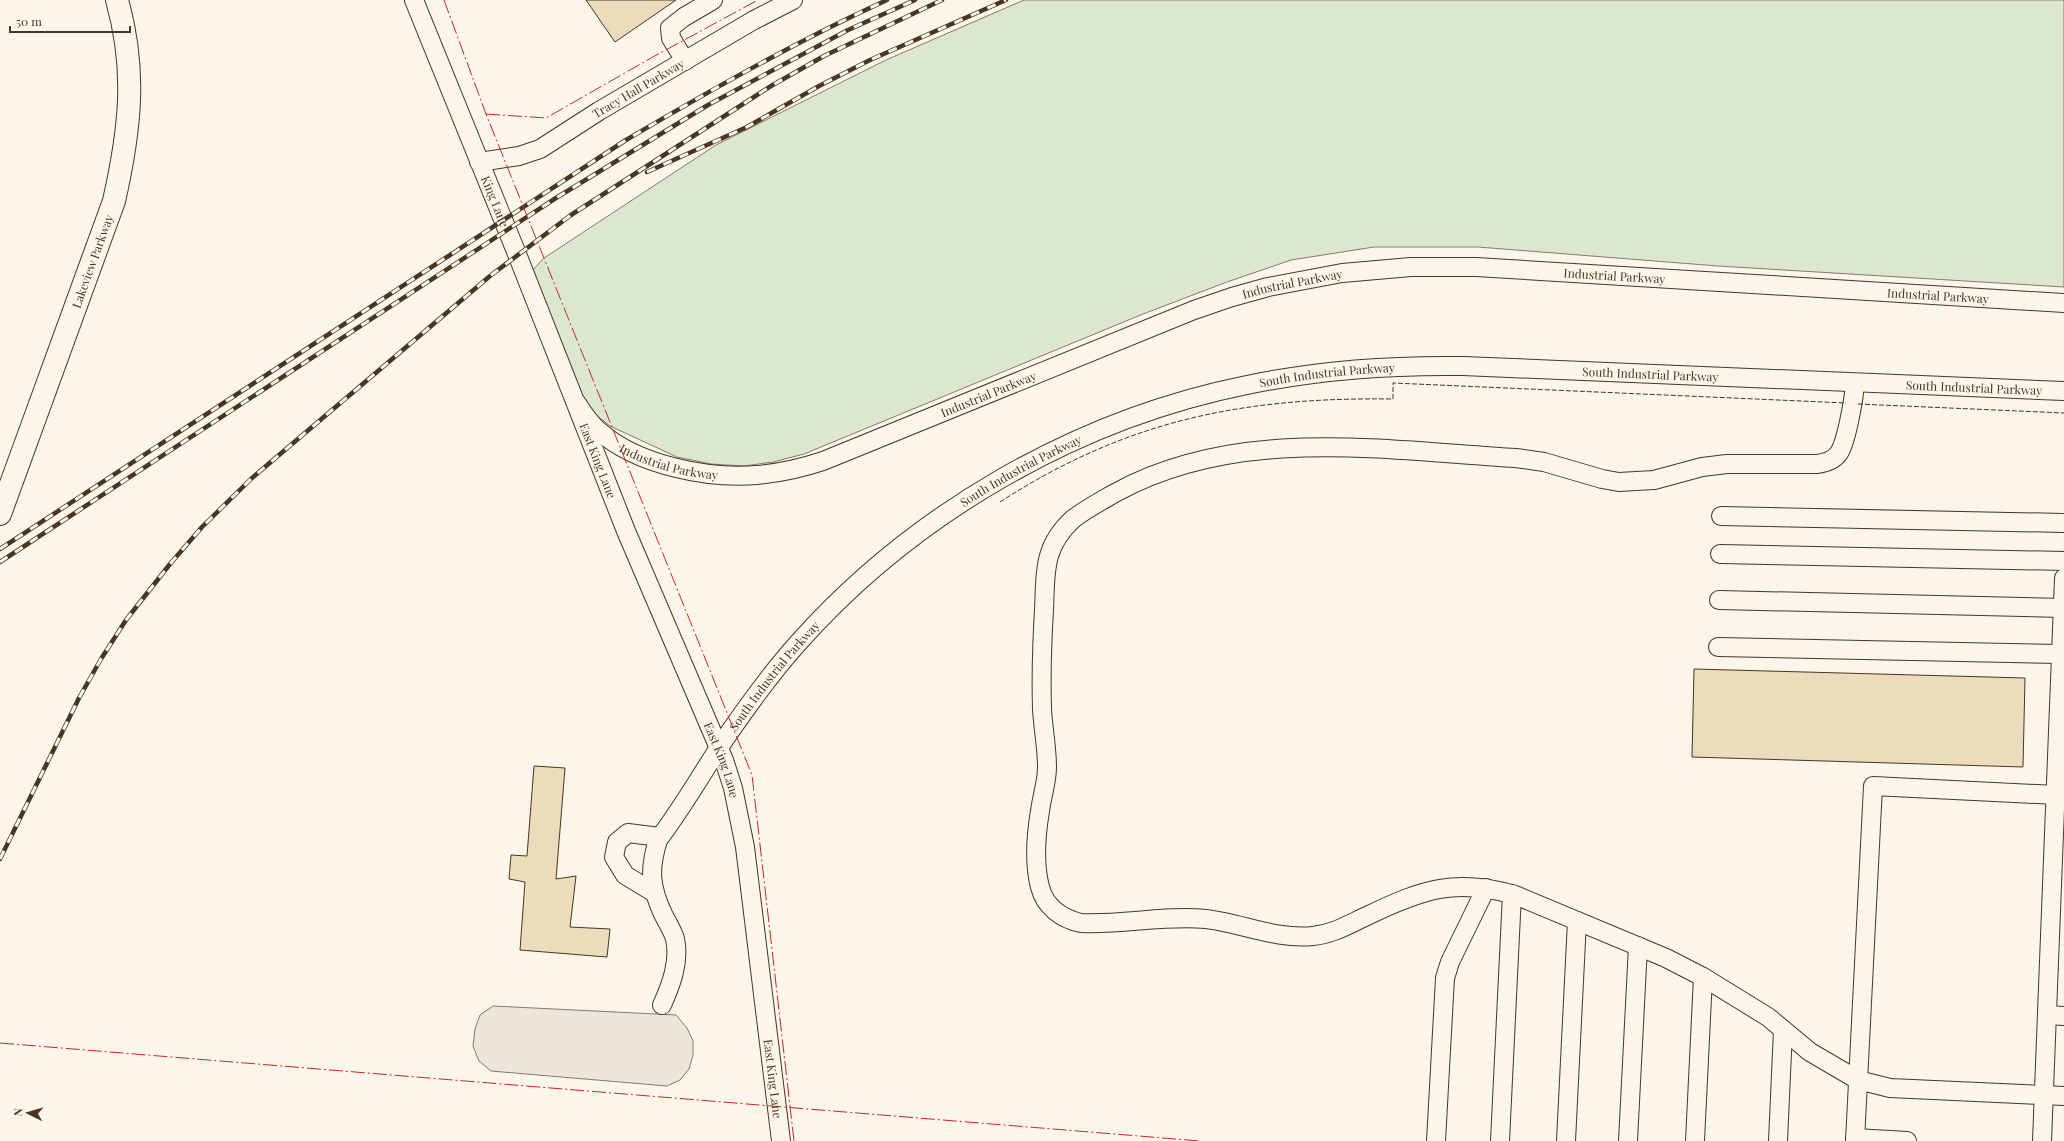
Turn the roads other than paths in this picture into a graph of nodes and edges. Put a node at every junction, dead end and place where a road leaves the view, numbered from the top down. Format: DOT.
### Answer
graph roads {
  1 [pos="117,0"];
  2 [pos="414,0"];
  3 [pos="713,0"];
  4 [pos="786,2"];
  5 [pos="685,61"];
  6 [pos="479,162"];
  7 [pos="2064,303"];
  8 [pos="1855,383"];
  9 [pos="2064,391"];
  10 [pos="576,402"];
  11 [pos="0,514"];
  12 [pos="1721,516"];
  13 [pos="2064,523"];
  14 [pos="1720,554"];
  15 [pos="2064,562"];
  16 [pos="2064,578"];
  17 [pos="1719,600"];
  18 [pos="2063,608"];
  19 [pos="1718,647"];
  20 [pos="2061,654"];
  21 [pos="720,747"];
  22 [pos="2056,795"];
  23 [pos="660,837"];
  24 [pos="1486,888"];
  25 [pos="653,892"];
  26 [pos="1512,894"];
  27 [pos="1577,921"];
  28 [pos="1638,946"];
  29 [pos="1703,977"];
  30 [pos="662,1005"];
  31 [pos="2056,1016"];
  32 [pos="1783,1030"];
  33 [pos="1858,1080"];
  34 [pos="2044,1095"];
  35 [pos="2064,1096"];
  36 [pos="1855,1140"];
  37 [pos="781,1141"];
  38 [pos="1436,1141"];
  39 [pos="1500,1141"];
  40 [pos="1566,1141"];
  41 [pos="1628,1141"];
  42 [pos="1695,1141"];
  43 [pos="1778,1141"];
  44 [pos="1907,1141"];
  45 [pos="2042,1141"];
  1 -- 11 [label="main road, Lakeview Parkway"];
  2 -- 6 [label="street, King Lane"];
  3 -- 5 [label="street"];
  4 -- 5 [label="street, Tracy Hall Parkway"];
  5 -- 6 [label="street, Tracy Hall Parkway"];
  6 -- 10 [label="street, King Lane"];
  7 -- 10 [label="street, Industrial Parkway"];
  8 -- 9 [label="street, South Industrial Parkway"];
  8 -- 21 [label="street, South Industrial Parkway"];
  8 -- 24 [label="street"];
  10 -- 21 [label="street, East King Lane"];
  12 -- 13 [label="street"];
  14 -- 15 [label="street"];
  16 -- 18 [label="street"];
  17 -- 18 [label="street"];
  18 -- 20 [label="street"];
  19 -- 20 [label="street"];
  20 -- 22 [label="street"];
  21 -- 23 [label="street, South Industrial Parkway"];
  21 -- 37 [label="street, East King Lane"];
  22 -- 31 [label="street"];
  22 -- 33 [label="street"];
  23 -- 25 [label="street, South Industrial Parkway"];
  23 -- 25 [label="street"];
  24 -- 26 [label="street"];
  24 -- 38 [label="street"];
  25 -- 30 [label="street"];
  26 -- 27 [label="street"];
  26 -- 39 [label="street"];
  27 -- 28 [label="street"];
  27 -- 40 [label="street"];
  28 -- 29 [label="street"];
  28 -- 41 [label="street"];
  29 -- 32 [label="street"];
  29 -- 42 [label="street"];
  31 -- 34 [label="street"];
  32 -- 33 [label="street"];
  32 -- 43 [label="street"];
  33 -- 34 [label="street"];
  33 -- 36 [label="street"];
  34 -- 35 [label="street"];
  34 -- 45 [label="street"];
  36 -- 44 [label="street"];
}
